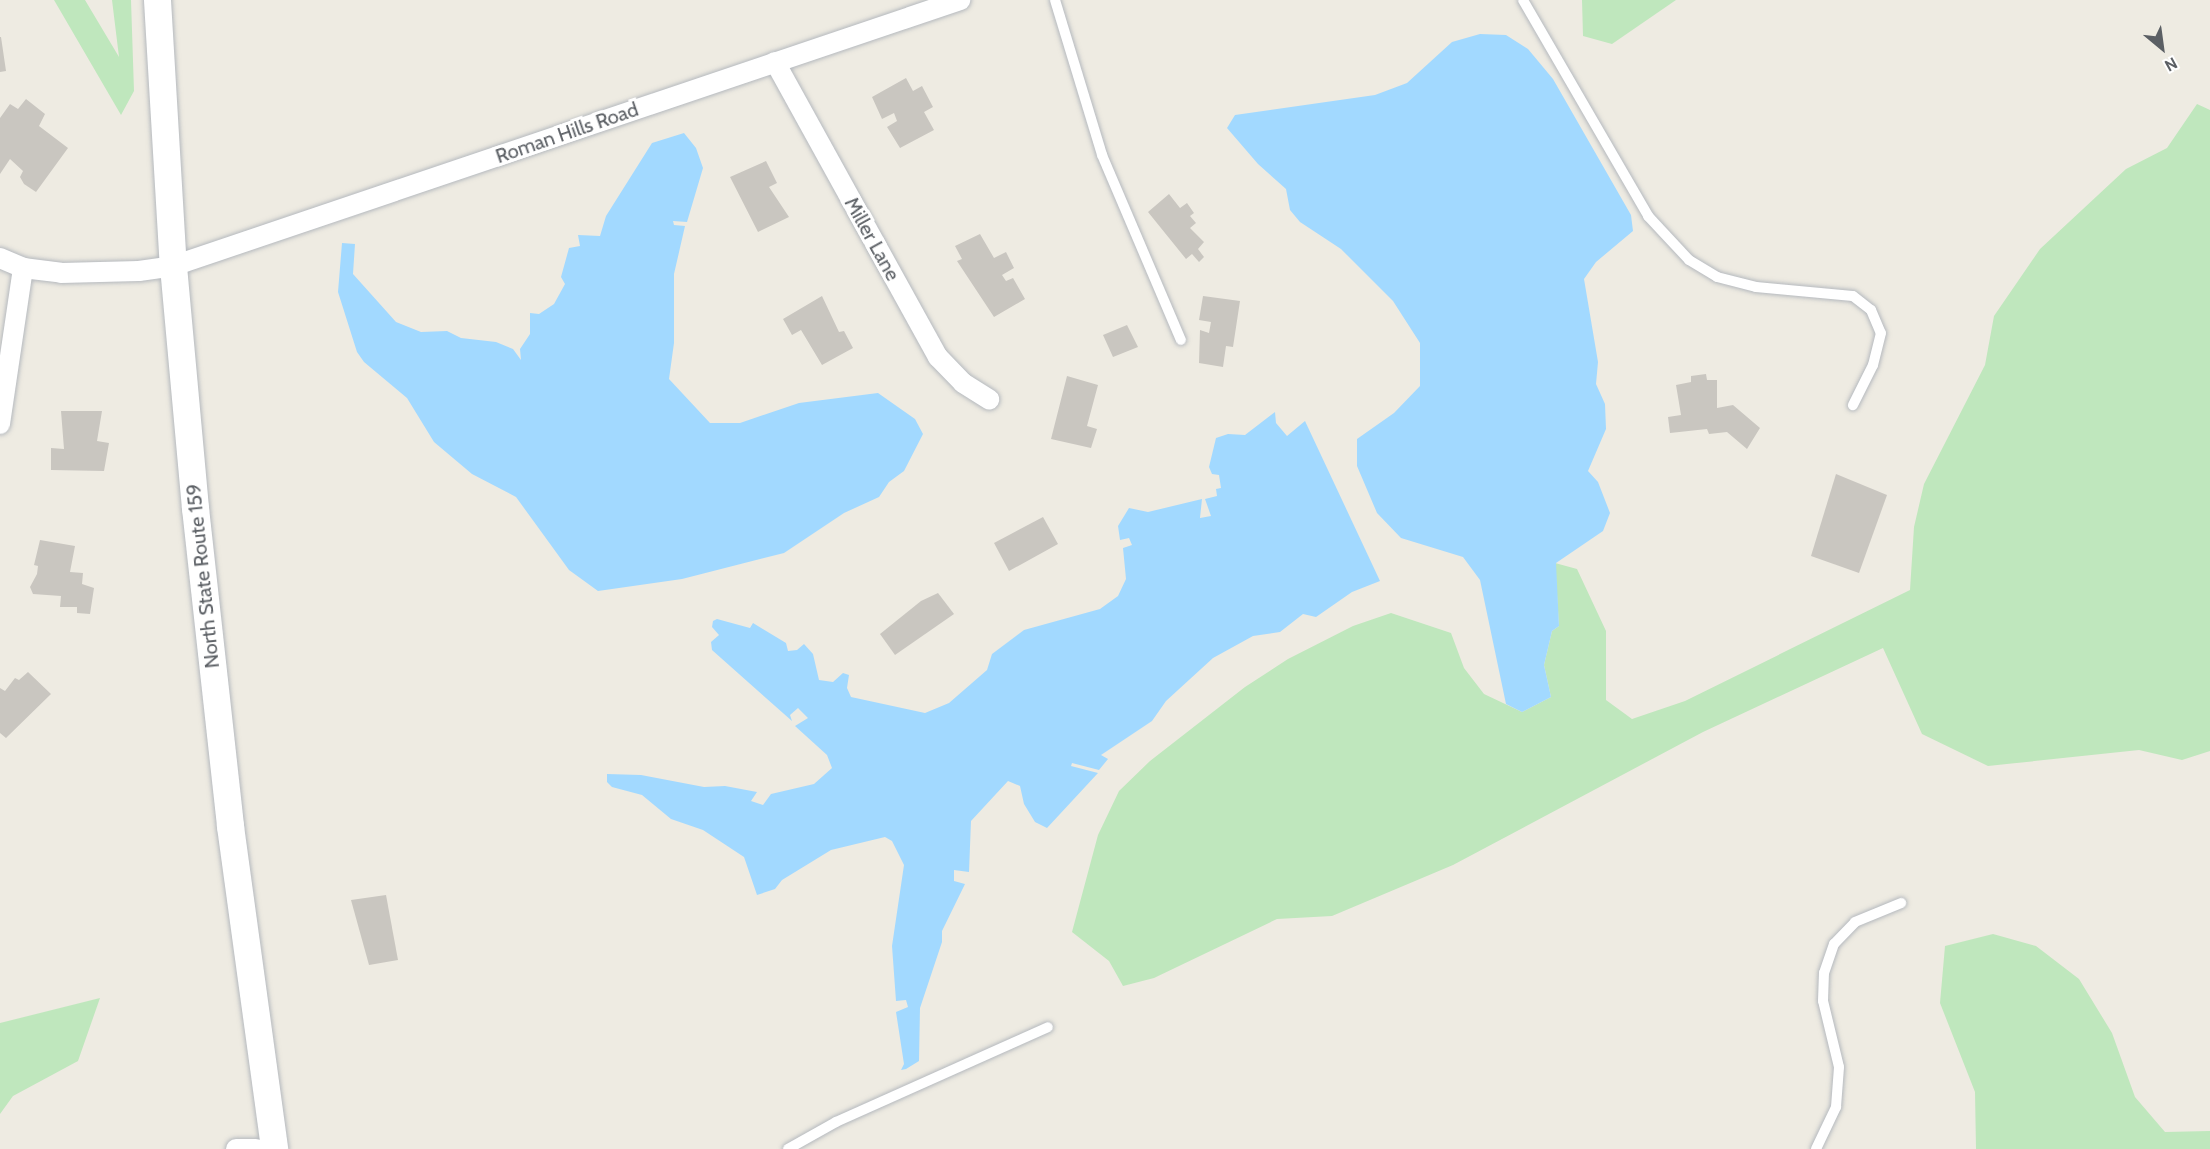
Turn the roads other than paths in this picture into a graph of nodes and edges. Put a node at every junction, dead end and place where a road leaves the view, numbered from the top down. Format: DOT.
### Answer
graph roads {
  1 [pos="157,0"];
  2 [pos="960,0"];
  3 [pos="1055,0"];
  4 [pos="1523,0"];
  5 [pos="775,62"];
  6 [pos="0,258"];
  7 [pos="173,266"];
  8 [pos="23,268"];
  9 [pos="1181,340"];
  10 [pos="989,399"];
  11 [pos="1852,405"];
  12 [pos="0,424"];
  13 [pos="1900,903"];
  14 [pos="1048,1027"];
  15 [pos="236,1149"];
  16 [pos="256,1149"];
  17 [pos="274,1149"];
  18 [pos="788,1149"];
  19 [pos="1816,1149"];
  1 -- 7 [label="main road, North State Route 159"];
  2 -- 5 [label="street, Roman Hills Road"];
  3 -- 9 [label="lane"];
  4 -- 11 [label="lane"];
  5 -- 7 [label="street, Roman Hills Road"];
  5 -- 10 [label="street, Miller Lane"];
  6 -- 8 [label="street, Roman Hills Road"];
  7 -- 8 [label="street, Roman Hills Road"];
  7 -- 17 [label="main road, North State Route 159"];
  8 -- 12 [label="street"];
  13 -- 19 [label="lane"];
  14 -- 18 [label="lane"];
  15 -- 16 [label="street"];
}
